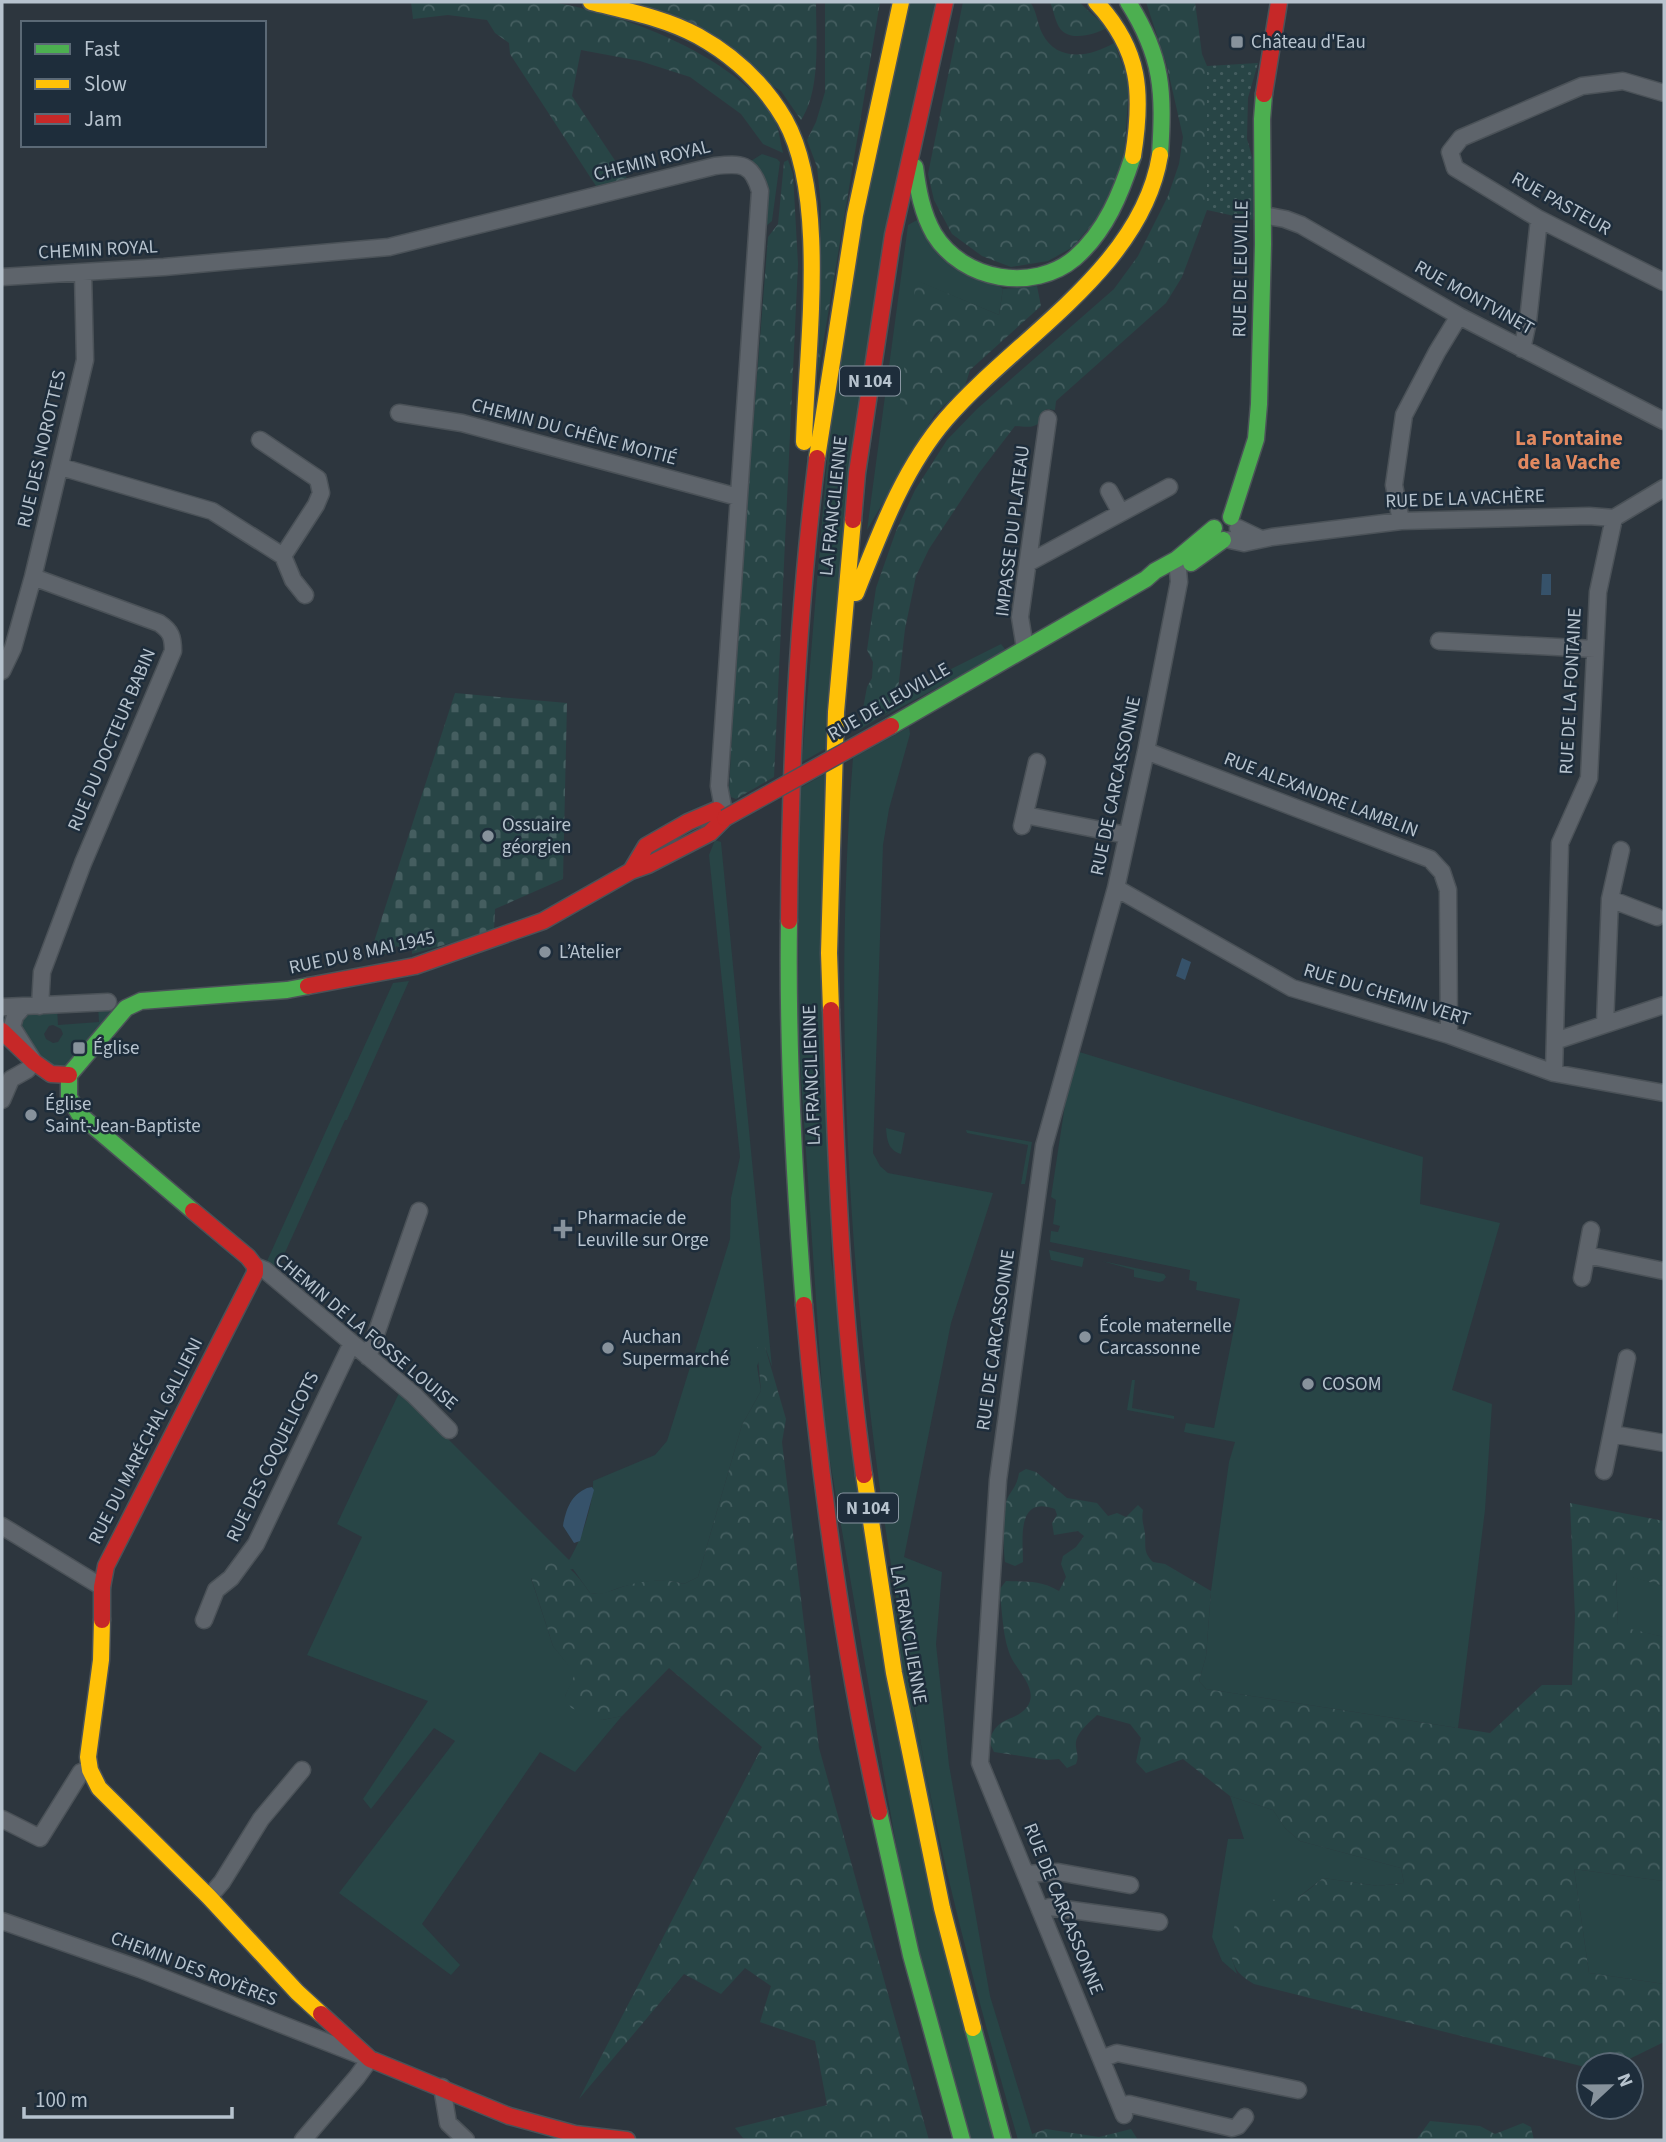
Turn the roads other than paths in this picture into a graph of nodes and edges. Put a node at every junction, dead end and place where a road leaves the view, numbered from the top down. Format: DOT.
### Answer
graph roads {
  1 [pos="591,2"];
  2 [pos="901,2"];
  3 [pos="945,2"];
  4 [pos="1096,2"];
  5 [pos="1279,2"];
  6 [pos="1288,2"];
  7 [pos="1132,5"];
  8 [pos="1278,19"];
  9 [pos="1664,93"];
  10 [pos="913,143"];
  11 [pos="1263,215"];
  12 [pos="1539,219"];
  13 [pos="83,273"];
  14 [pos="2,277"];
  15 [pos="1664,282"];
  16 [pos="1459,316"];
  17 [pos="1522,349"];
  18 [pos="399,413"];
  19 [pos="1048,419"];
  20 [pos="1664,421"];
  21 [pos="260,440"];
  22 [pos="61,467"];
  23 [pos="1169,487"];
  24 [pos="1664,488"];
  25 [pos="1109,491"];
  26 [pos="738,497"];
  27 [pos="1121,513"];
  28 [pos="1614,518"];
  29 [pos="1401,521"];
  30 [pos="1227,531"];
  31 [pos="283,556"];
  32 [pos="1028,563"];
  33 [pos="1177,565"];
  34 [pos="33,577"];
  35 [pos="305,595"];
  36 [pos="801,612"];
  37 [pos="844,622"];
  38 [pos="1439,641"];
  39 [pos="1025,648"];
  40 [pos="1595,649"];
  41 [pos="2,671"];
  42 [pos="1146,751"];
  43 [pos="1037,762"];
  44 [pos="725,818"];
  45 [pos="1126,835"];
  46 [pos="1621,850"];
  47 [pos="1116,888"];
  48 [pos="1610,899"];
  49 [pos="1657,918"];
  50 [pos="108,1002"];
  51 [pos="1664,1004"];
  52 [pos="32,1006"];
  53 [pos="2,1007"];
  54 [pos="1605,1024"];
  55 [pos="2,1031"];
  56 [pos="1449,1035"];
  57 [pos="1555,1041"];
  58 [pos="34,1062"];
  59 [pos="1554,1073"];
  60 [pos="69,1075"];
  61 [pos="1664,1093"];
  62 [pos="2,1100"];
  63 [pos="419,1212"];
  64 [pos="1591,1230"];
  65 [pos="1587,1255"];
  66 [pos="255,1266"];
  67 [pos="1664,1271"];
  68 [pos="1582,1278"];
  69 [pos="352,1343"];
  70 [pos="368,1357"];
  71 [pos="1627,1358"];
  72 [pos="449,1430"];
  73 [pos="1612,1434"];
  74 [pos="1664,1444"];
  75 [pos="1604,1471"];
  76 [pos="2,1526"];
  77 [pos="102,1587"];
  78 [pos="204,1620"];
  79 [pos="90,1769"];
  80 [pos="302,1770"];
  81 [pos="2,1819"];
  82 [pos="1026,1874"];
  83 [pos="1130,1885"];
  84 [pos="208,1898"];
  85 [pos="1040,1910"];
  86 [pos="2,1921"];
  87 [pos="1158,1922"];
  88 [pos="370,2059"];
  89 [pos="1101,2059"];
  90 [pos="442,2087"];
  91 [pos="1298,2090"];
  92 [pos="1245,2117"];
  93 [pos="303,2140"];
  94 [pos="466,2140"];
  95 [pos="627,2140"];
  96 [pos="962,2140"];
  97 [pos="1003,2140"];
  1 -- 36 [label="main road"];
  2 -- 36 [label="main road, LA FRANCILIENNE / N 104"];
  3 -- 10 [label="main road, LA FRANCILIENNE / N 104"];
  4 -- 10 [label="main road"];
  5 -- 8 [label="main road, RUE DE LEUVILLE"];
  6 -- 8 [label="main road, RUE DE LEUVILLE"];
  7 -- 37 [label="main road"];
  8 -- 11 [label="main road, RUE DE LEUVILLE"];
  9 -- 12 [label="street, RUE PASTEUR"];
  10 -- 37 [label="main road, LA FRANCILIENNE / N 104"];
  11 -- 16 [label="street, RUE MONTVINET"];
  11 -- 30 [label="main road, RUE DE LEUVILLE"];
  12 -- 15 [label="street, RUE PASTEUR"];
  12 -- 17 [label="street"];
  13 -- 14 [label="street, CHEMIN ROYAL"];
  13 -- 22 [label="street, RUE DES NOROTTES"];
  13 -- 26 [label="street, CHEMIN ROYAL"];
  16 -- 17 [label="street, RUE MONTVINET"];
  16 -- 29 [label="street"];
  17 -- 20 [label="street, RUE MONTVINET"];
  18 -- 26 [label="street, CHEMIN DU CHÊNE MOITIÉ"];
  19 -- 32 [label="street, IMPASSE DU PLATEAU"];
  21 -- 31 [label="street"];
  22 -- 31 [label="street"];
  22 -- 34 [label="street, RUE DES NOROTTES"];
  23 -- 27 [label="street"];
  24 -- 28 [label="street"];
  25 -- 27 [label="street"];
  26 -- 44 [label="street, CHEMIN ROYAL"];
  27 -- 32 [label="street"];
  28 -- 29 [label="street, RUE DE LA VACHÈRE"];
  28 -- 40 [label="street, RUE DE LA FONTAINE"];
  29 -- 30 [label="street, RUE DE LA VACHÈRE"];
  30 -- 33 [label="main road, RUE DE LEUVILLE"];
  31 -- 35 [label="street"];
  32 -- 39 [label="street, IMPASSE DU PLATEAU"];
  33 -- 39 [label="main road, RUE DE LEUVILLE"];
  33 -- 42 [label="street, RUE DE CARCASSONNE"];
  34 -- 41 [label="street, RUE DES NOROTTES"];
  34 -- 52 [label="street, RUE DU DOCTEUR BABIN"];
  36 -- 96 [label="main road, LA FRANCILIENNE / N 104"];
  37 -- 97 [label="main road, LA FRANCILIENNE / N 104"];
  38 -- 40 [label="street"];
  39 -- 44 [label="main road, RUE DE LEUVILLE, bridge"];
  40 -- 57 [label="street, RUE DE LA FONTAINE"];
  42 -- 45 [label="street, RUE DE CARCASSONNE"];
  42 -- 56 [label="street, RUE ALEXANDRE LAMBLIN"];
  43 -- 45 [label="street"];
  44 -- 60 [label="main road, RUE DU 8 MAI 1945"];
  45 -- 47 [label="street, RUE DE CARCASSONNE"];
  46 -- 48 [label="street"];
  47 -- 56 [label="street, RUE DU CHEMIN VERT"];
  47 -- 82 [label="street, RUE DE CARCASSONNE"];
  48 -- 49 [label="street"];
  48 -- 54 [label="street"];
  50 -- 52 [label="street"];
  51 -- 54 [label="street"];
  52 -- 53 [label="street"];
  52 -- 58 [label="street"];
  54 -- 57 [label="street"];
  55 -- 58 [label="main road"];
  56 -- 59 [label="street, RUE DU CHEMIN VERT"];
  57 -- 59 [label="street, RUE DE LA FONTAINE"];
  58 -- 60 [label="main road"];
  58 -- 62 [label="street"];
  59 -- 61 [label="street, RUE DU CHEMIN VERT"];
  60 -- 66 [label="main road"];
  63 -- 70 [label="street"];
  64 -- 65 [label="street"];
  65 -- 67 [label="street"];
  65 -- 68 [label="street"];
  66 -- 69 [label="street, CHEMIN DE LA FOSSE LOUISE"];
  66 -- 77 [label="main road, RUE DU MARÉCHAL GALLIENI"];
  69 -- 70 [label="street, CHEMIN DE LA FOSSE LOUISE"];
  69 -- 78 [label="street, RUE DES COQUELICOTS"];
  70 -- 72 [label="street, CHEMIN DE LA FOSSE LOUISE"];
  71 -- 73 [label="street"];
  73 -- 74 [label="street"];
  73 -- 75 [label="street"];
  76 -- 77 [label="street"];
  77 -- 79 [label="main road, RUE DU MARÉCHAL GALLIENI"];
  79 -- 81 [label="street"];
  79 -- 84 [label="main road"];
  80 -- 84 [label="street"];
  82 -- 83 [label="street"];
  82 -- 85 [label="street, RUE DE CARCASSONNE"];
  84 -- 88 [label="main road"];
  85 -- 87 [label="street"];
  85 -- 89 [label="street, RUE DE CARCASSONNE"];
  86 -- 88 [label="street, CHEMIN DES ROYÈRES"];
  88 -- 90 [label="main road"];
  88 -- 93 [label="street"];
  89 -- 91 [label="street"];
  89 -- 92 [label="street, RUE DE CARCASSONNE"];
  90 -- 94 [label="street"];
  90 -- 95 [label="main road"];
}
